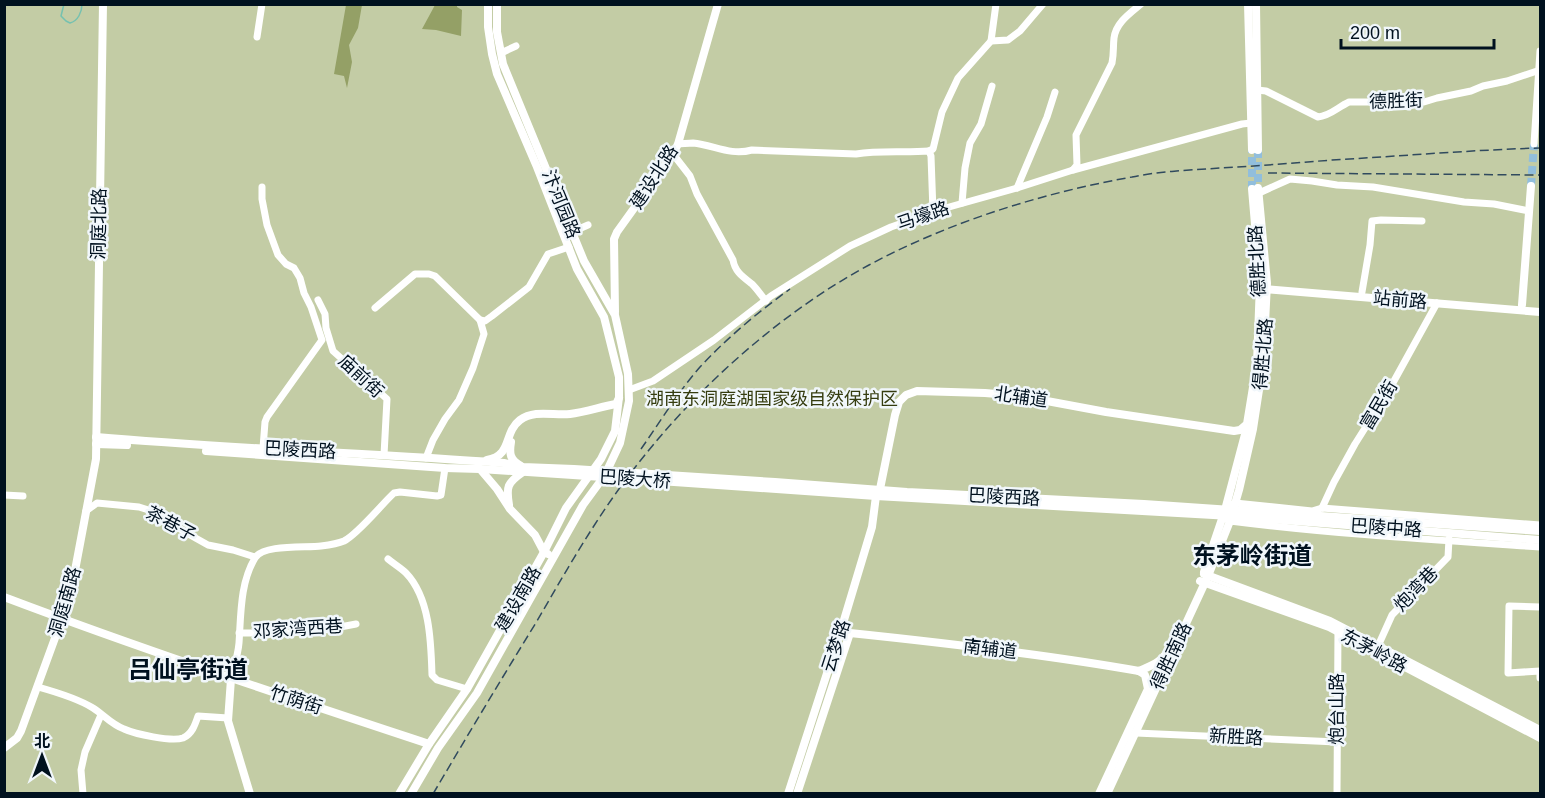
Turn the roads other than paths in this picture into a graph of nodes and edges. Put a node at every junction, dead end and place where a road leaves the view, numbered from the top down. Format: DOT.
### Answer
graph roads {
  1 [pos="105,4"];
  2 [pos="262,4"];
  3 [pos="488,4"];
  4 [pos="497,4"];
  5 [pos="718,4"];
  6 [pos="996,4"];
  7 [pos="1043,4"];
  8 [pos="1141,4"];
  9 [pos="1248,4"];
  10 [pos="1256,4"];
  11 [pos="257,37"];
  12 [pos="991,41"];
  13 [pos="516,46"];
  14 [pos="1540,51"];
  15 [pos="501,53"];
  16 [pos="1540,70"];
  17 [pos="992,86"];
  18 [pos="1257,90"];
  19 [pos="1055,92"];
  20 [pos="1251,123"];
  21 [pos="678,144"];
  22 [pos="1534,144"];
  23 [pos="929,151"];
  24 [pos="674,154"];
  25 [pos="1073,170"];
  26 [pos="1531,186"];
  27 [pos="262,187"];
  28 [pos="1017,188"];
  29 [pos="1256,190"];
  30 [pos="962,203"];
  31 [pos="1529,211"];
  32 [pos="933,212"];
  33 [pos="1422,221"];
  34 [pos="588,225"];
  35 [pos="572,232"];
  36 [pos="568,247"];
  37 [pos="1264,286"];
  38 [pos="1362,292"];
  39 [pos="318,300"];
  40 [pos="766,301"];
  41 [pos="1437,303"];
  42 [pos="1522,305"];
  43 [pos="1540,306"];
  44 [pos="375,308"];
  45 [pos="1540,312"];
  46 [pos="615,315"];
  47 [pos="480,320"];
  48 [pos="629,390"];
  49 [pos="619,397"];
  50 [pos="629,401"];
  51 [pos="1256,416"];
  52 [pos="1247,424"];
  53 [pos="512,426"];
  54 [pos="1234,431"];
  55 [pos="97,441"];
  56 [pos="1243,444"];
  57 [pos="263,448"];
  58 [pos="384,455"];
  59 [pos="1247,455"];
  60 [pos="426,458"];
  61 [pos="504,464"];
  62 [pos="479,465"];
  63 [pos="445,468"];
  64 [pos="496,469"];
  65 [pos="523,470"];
  66 [pos="775,485"];
  67 [pos="1239,489"];
  68 [pos="878,493"];
  69 [pos="4,495"];
  70 [pos="23,496"];
  71 [pos="1256,505"];
  72 [pos="1322,508"];
  73 [pos="510,509"];
  74 [pos="86,511"];
  75 [pos="1229,513"];
  76 [pos="1515,523"];
  77 [pos="1540,525"];
  78 [pos="1523,530"];
  79 [pos="1540,531"];
  80 [pos="1449,537"];
  81 [pos="1540,540"];
  82 [pos="1540,547"];
  83 [pos="544,552"];
  84 [pos="255,556"];
  85 [pos="388,558"];
  86 [pos="554,558"];
  87 [pos="1204,578"];
  88 [pos="4,597"];
  89 [pos="1540,607"];
  90 [pos="63,618"];
  91 [pos="356,624"];
  92 [pos="1338,629"];
  93 [pos="846,632"];
  94 [pos="239,633"];
  95 [pos="1378,646"];
  96 [pos="1138,670"];
  97 [pos="1540,678"];
  98 [pos="231,679"];
  99 [pos="38,687"];
  100 [pos="467,689"];
  101 [pos="101,715"];
  102 [pos="228,718"];
  103 [pos="1540,730"];
  104 [pos="1136,732"];
  105 [pos="1540,738"];
  106 [pos="1337,741"];
  107 [pos="429,744"];
  108 [pos="4,748"];
  109 [pos="1107,793"];
  110 [pos="83,794"];
  111 [pos="250,794"];
  112 [pos="399,794"];
  113 [pos="411,794"];
  114 [pos="788,794"];
  115 [pos="797,794"];
  116 [pos="1337,794"];
  1 -- 55 [label="main road, 洞庭北路"];
  2 -- 11 [label="street"];
  3 -- 36 [label="main road, 汴河园路"];
  4 -- 15 [label="main road, 汴河园路"];
  5 -- 21 [label="main road, 建设北路"];
  6 -- 12 [label="street"];
  7 -- 12 [label="street"];
  8 -- 25 [label="street"];
  9 -- 20 [label="main road"];
  10 -- 18 [label="main road"];
  12 -- 23 [label="street"];
  13 -- 15 [label="street"];
  14 -- 16 [label="street"];
  15 -- 35 [label="main road, 汴河园路"];
  16 -- 18 [label="street, 德胜街"];
  16 -- 22 [label="street"];
  17 -- 30 [label="street"];
  18 -- 20 [label="main road"];
  19 -- 28 [label="street"];
  20 -- 25 [label="street, 马壕路"];
  21 -- 23 [label="street"];
  21 -- 24 [label="main road, 建设北路"];
  23 -- 32 [label="street"];
  24 -- 40 [label="street"];
  24 -- 46 [label="main road, 建设北路"];
  25 -- 28 [label="street, 马壕路"];
  26 -- 31 [label="main road"];
  27 -- 57 [label="street"];
  28 -- 30 [label="street, 马壕路"];
  29 -- 31 [label="street"];
  29 -- 37 [label="main road, 得胜北路"];
  30 -- 32 [label="street, 马壕路"];
  31 -- 42 [label="main road"];
  32 -- 40 [label="street, 马壕路"];
  33 -- 38 [label="street"];
  34 -- 35 [label="street"];
  35 -- 46 [label="main road, 汴河园路"];
  36 -- 47 [label="street"];
  36 -- 49 [label="main road, 汴河园路"];
  37 -- 38 [label="main road, 站前路"];
  37 -- 41 [label="main road, 站前路"];
  37 -- 51 [label="main road, 得胜北路"];
  37 -- 52 [label="main road, 德胜北路"];
  38 -- 42 [label="main road, 站前路"];
  39 -- 58 [label="street, 庙前街"];
  40 -- 48 [label="street, 马壕路"];
  41 -- 45 [label="main road, 站前路"];
  41 -- 72 [label="street, 富民街"];
  42 -- 43 [label="main road, 站前路"];
  44 -- 47 [label="street"];
  46 -- 48 [label="main road, 汴河园路"];
  47 -- 60 [label="street"];
  48 -- 50 [label="main road, 汴河园路"];
  49 -- 53 [label="main road"];
  49 -- 83 [label="main road, 建设南路"];
  50 -- 86 [label="main road, 建设南路"];
  51 -- 52 [label="main road"];
  51 -- 59 [label="main road, 得胜北路"];
  52 -- 54 [label="main road"];
  52 -- 56 [label="main road, 得胜南路"];
  53 -- 62 [label="main road"];
  53 -- 65 [label="main road"];
  54 -- 56 [label="main road"];
  54 -- 68 [label="main road, 北辅道"];
  55 -- 57 [label="main road, 巴陵西路"];
  55 -- 63 [label="main road, 巴陵西路"];
  55 -- 74 [label="main road, 洞庭南路"];
  56 -- 59 [label="main road"];
  56 -- 75 [label="main road, 得胜南路"];
  57 -- 58 [label="main road, 巴陵西路"];
  58 -- 60 [label="main road, 巴陵西路"];
  59 -- 67 [label="main road, 得胜北路"];
  60 -- 62 [label="main road, 巴陵西路"];
  61 -- 62 [label="main road, 巴陵西路"];
  61 -- 65 [label="main road, 巴陵大桥"];
  62 -- 63 [label="main road, 巴陵西路"];
  62 -- 64 [label="main road, 巴陵西路"];
  62 -- 73 [label="main road"];
  63 -- 84 [label="street"];
  64 -- 65 [label="main road, 巴陵大桥"];
  65 -- 66 [label="main road, 巴陵大桥"];
  65 -- 73 [label="main road"];
  66 -- 68 [label="main road, 巴陵西路"];
  67 -- 71 [label="street"];
  67 -- 75 [label="main road, 得胜北路"];
  68 -- 75 [label="main road, 巴陵西路"];
  68 -- 93 [label="main road, 云梦路"];
  69 -- 70 [label="street"];
  71 -- 72 [label="street"];
  71 -- 75 [label="street"];
  72 -- 76 [label="street"];
  73 -- 83 [label="main road"];
  74 -- 84 [label="street, 茶巷子"];
  74 -- 90 [label="main road, 洞庭南路"];
  75 -- 78 [label="main road, 巴陵中路"];
  75 -- 80 [label="main road, 巴陵中路"];
  75 -- 87 [label="main road, 得胜南路"];
  76 -- 77 [label="street"];
  76 -- 78 [label="street"];
  78 -- 79 [label="main road, 巴陵中路"];
  80 -- 81 [label="main road, 巴陵中路"];
  80 -- 82 [label="street"];
  80 -- 95 [label="street, 炮湾巷"];
  83 -- 86 [label="main road"];
  83 -- 100 [label="main road, 建设南路"];
  84 -- 94 [label="street"];
  85 -- 100 [label="street"];
  86 -- 113 [label="main road, 建设南路"];
  87 -- 92 [label="main road, 东茅岭路"];
  87 -- 96 [label="main road, 得胜南路"];
  87 -- 104 [label="main road, 得胜南路"];
  88 -- 90 [label="main road, 竹荫街"];
  89 -- 97 [label="street"];
  90 -- 98 [label="main road, 竹荫街"];
  90 -- 99 [label="main road, 洞庭南路"];
  91 -- 94 [label="street, 邓家湾西巷"];
  92 -- 95 [label="main road, 东茅岭路"];
  92 -- 105 [label="main road, 东茅岭路"];
  92 -- 106 [label="street, 炮台山路"];
  93 -- 96 [label="main road, 南辅道"];
  93 -- 114 [label="main road, 云梦路"];
  93 -- 115 [label="main road"];
  94 -- 98 [label="street"];
  95 -- 103 [label="main road, 东茅岭路"];
  96 -- 109 [label="main road"];
  98 -- 102 [label="main road"];
  98 -- 107 [label="main road, 竹荫街"];
  99 -- 101 [label="street"];
  99 -- 108 [label="main road, 洞庭南路"];
  100 -- 107 [label="main road, 建设南路"];
  101 -- 102 [label="street"];
  101 -- 110 [label="street"];
  102 -- 111 [label="main road"];
  104 -- 106 [label="street, 新胜路"];
  104 -- 109 [label="main road, 得胜南路"];
  106 -- 116 [label="street, 炮台山路"];
  107 -- 112 [label="main road, 建设南路"];
}
